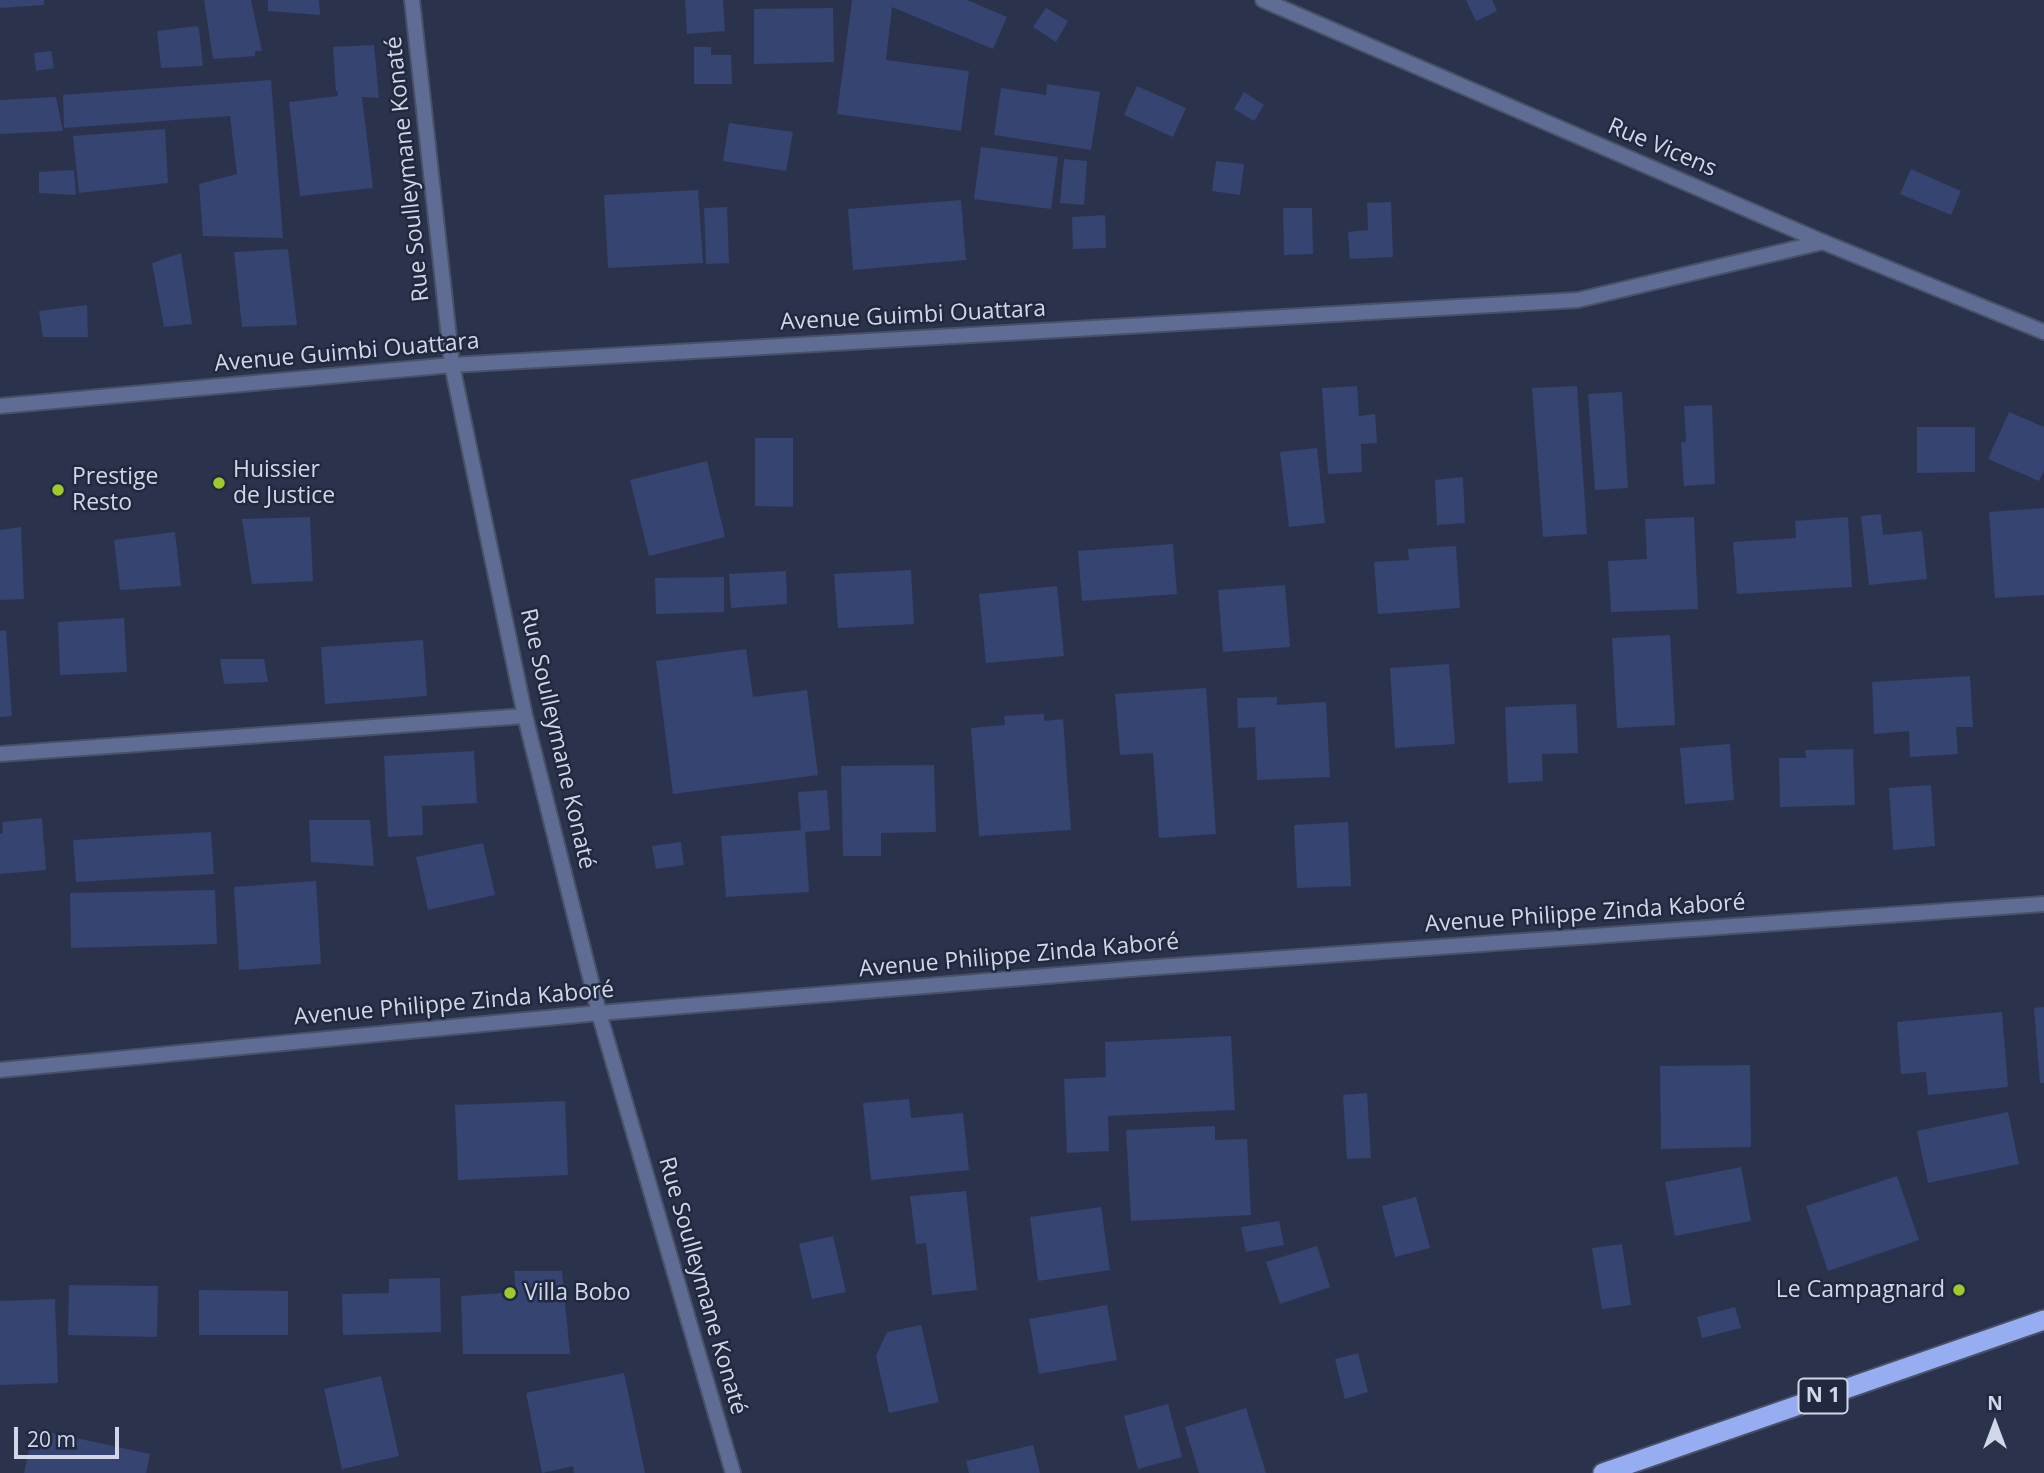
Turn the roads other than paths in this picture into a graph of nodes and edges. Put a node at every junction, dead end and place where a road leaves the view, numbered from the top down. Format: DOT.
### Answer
graph roads {
  1 [pos="412,0"];
  2 [pos="1271,1"];
  3 [pos="1823,243"];
  4 [pos="2044,332"];
  5 [pos="452,365"];
  6 [pos="0,405"];
  7 [pos="525,716"];
  8 [pos="0,754"];
  9 [pos="2044,904"];
  10 [pos="599,1013"];
  11 [pos="0,1070"];
  12 [pos="2044,1320"];
  13 [pos="733,1473"];
  14 [pos="1603,1473"];
  1 -- 5 [label="street, Rue Soulleymane Konaté"];
  2 -- 3 [label="street, Rue Vicens"];
  3 -- 4 [label="street, Rue Vicens"];
  3 -- 5 [label="street, Avenue Guimbi Ouattara"];
  5 -- 6 [label="street, Avenue Guimbi Ouattara"];
  5 -- 7 [label="street, Rue Soulleymane Konaté"];
  7 -- 8 [label="street"];
  7 -- 10 [label="street, Rue Soulleymane Konaté"];
  9 -- 10 [label="street, Avenue Philippe Zinda Kaboré"];
  10 -- 11 [label="street, Avenue Philippe Zinda Kaboré"];
  10 -- 13 [label="street, Rue Soulleymane Konaté"];
  12 -- 14 [label="highway, N 1"];
}
